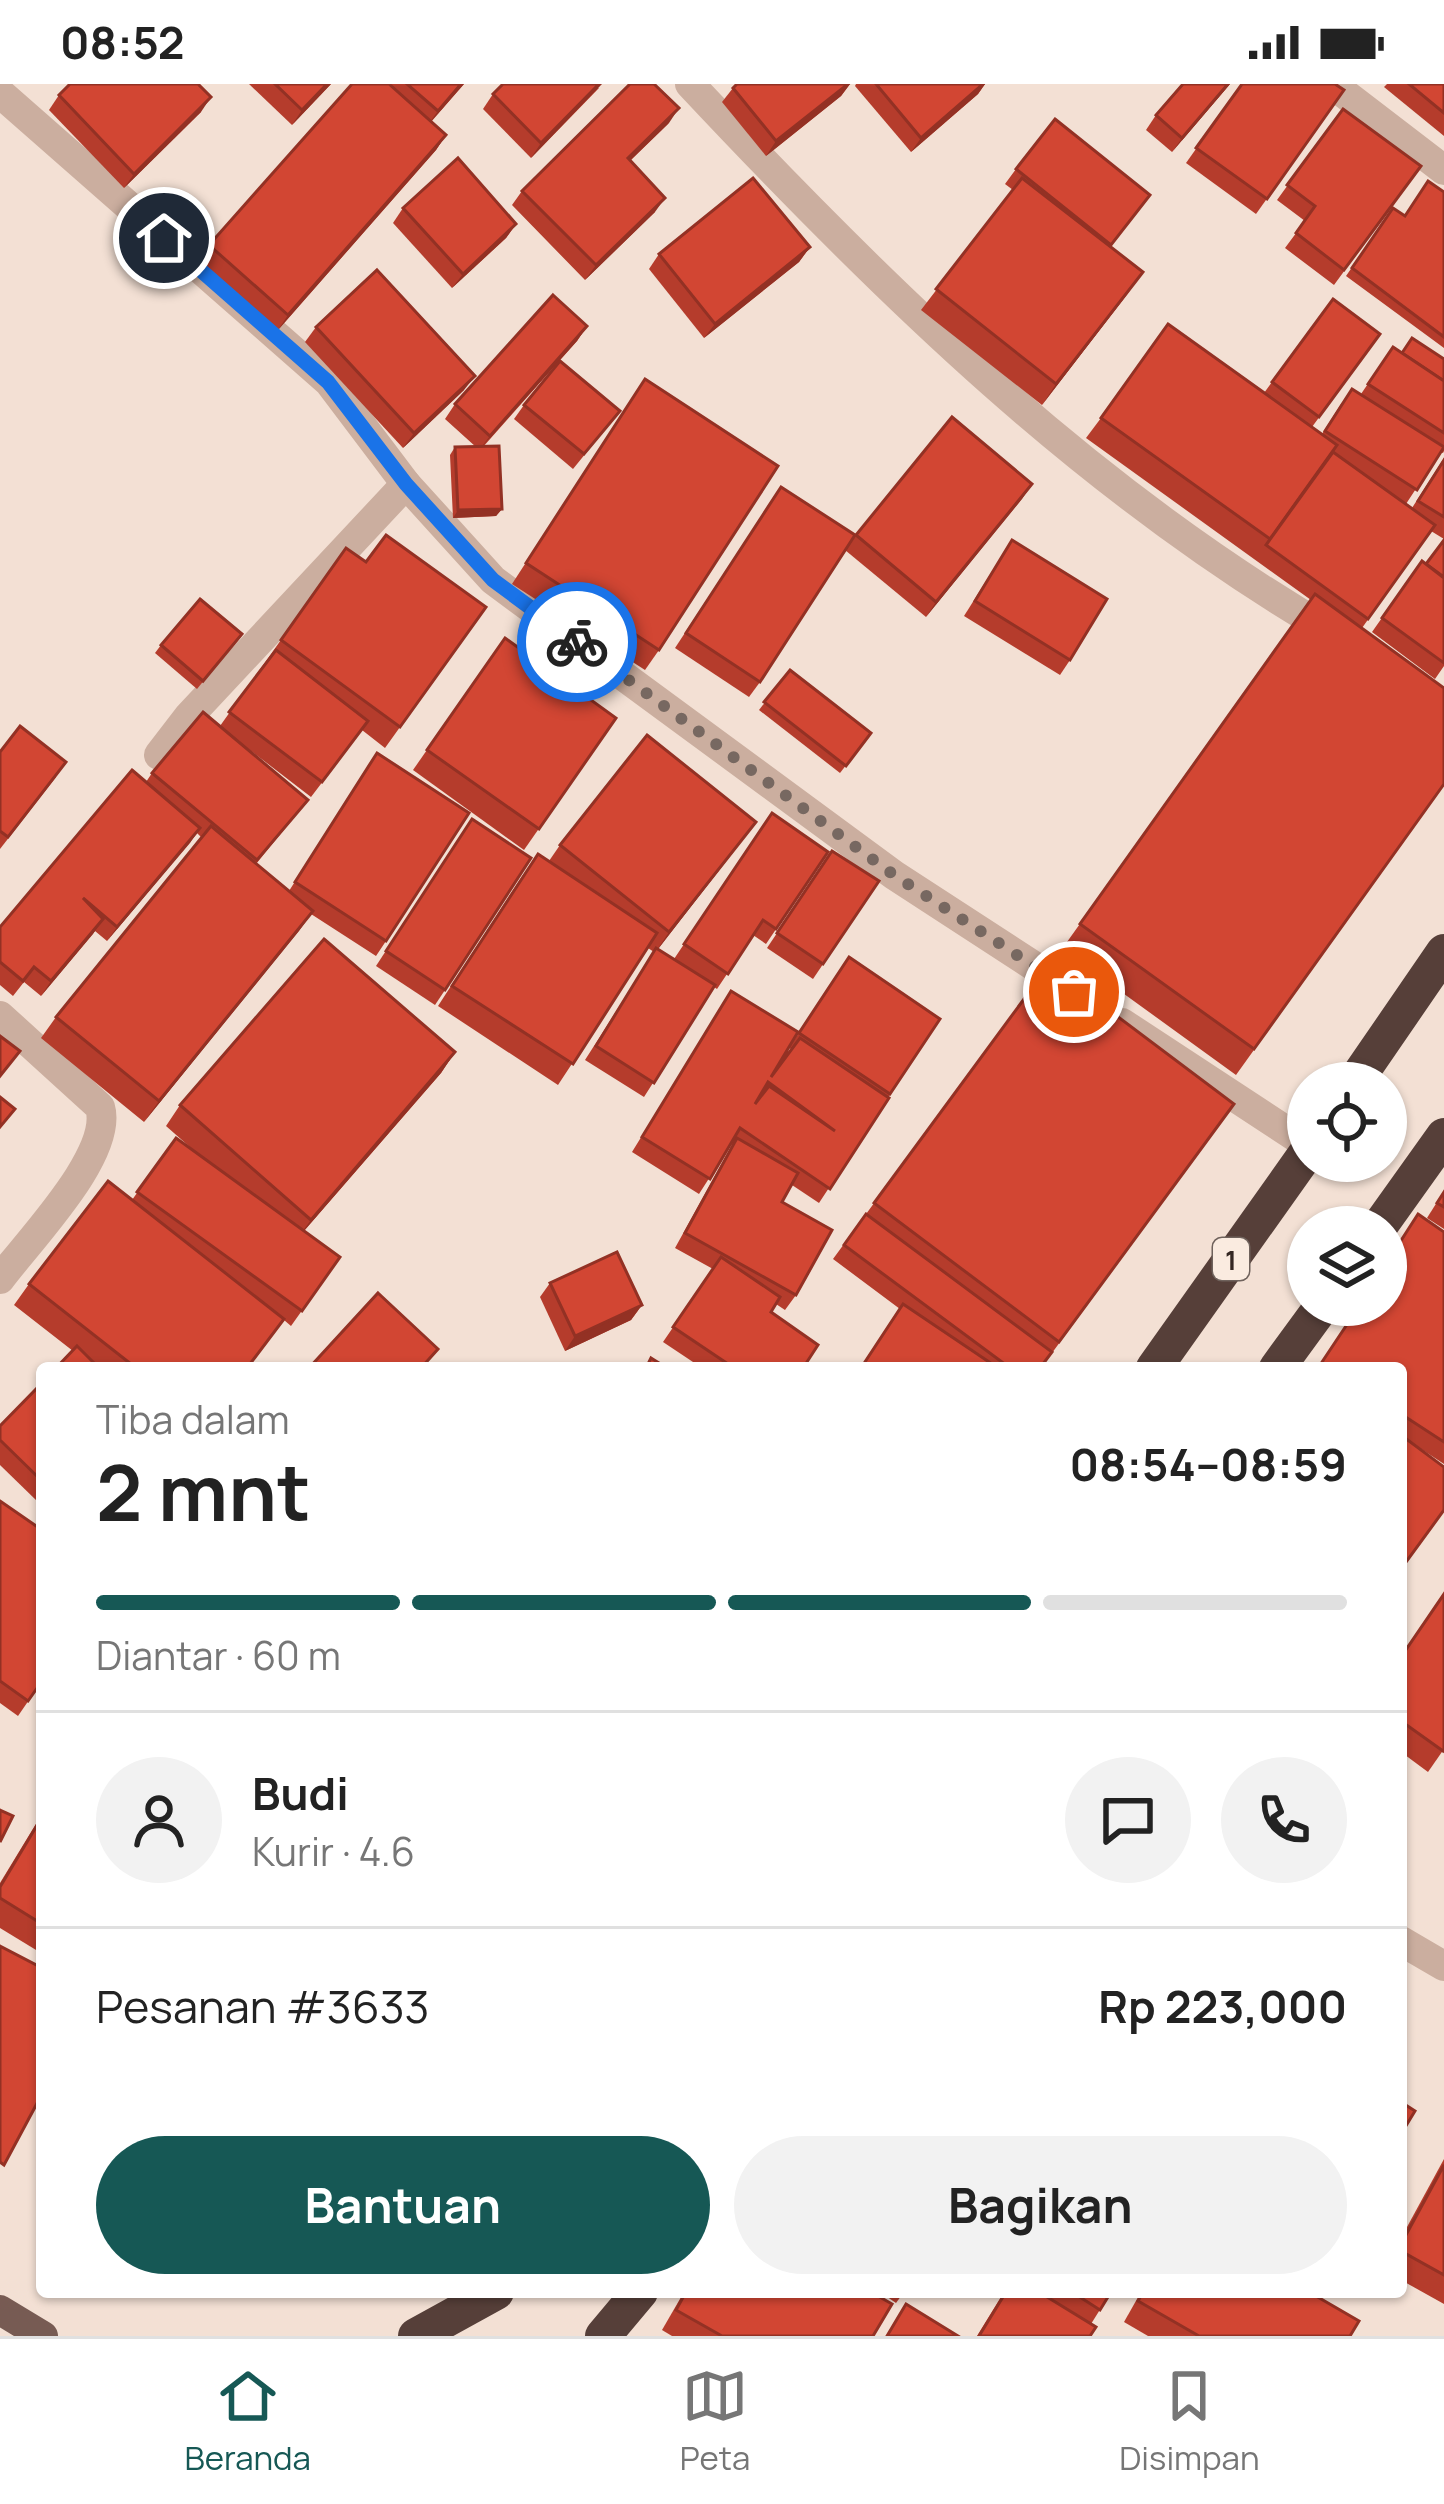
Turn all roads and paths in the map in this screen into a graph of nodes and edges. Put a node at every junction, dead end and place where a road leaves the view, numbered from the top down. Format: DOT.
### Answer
graph roads {
  1 [pos="690,84"];
  2 [pos="1332,84"];
  3 [pos="0,93"];
  4 [pos="1444,170"];
  5 [pos="406,484"];
  6 [pos="1359,648"];
  7 [pos="159,755"];
  8 [pos="1444,952"];
  9 [pos="0,1016"];
  10 [pos="1368,1062"];
  11 [pos="1287,1134"];
  12 [pos="1444,1136"];
  13 [pos="1287,1178"];
  14 [pos="1394,1206"];
  15 [pos="0,1279"];
  16 [pos="1308,1326"];
  17 [pos="1158,1362"];
  18 [pos="1281,1362"];
  19 [pos="1407,1944"];
  20 [pos="1444,1966"];
  21 [pos="485,2298"];
  22 [pos="635,2298"];
  23 [pos="0,2310"];
  24 [pos="43,2336"];
  25 [pos="416,2336"];
  26 [pos="603,2336"];
  1 -- 6 [label="street"];
  2 -- 4 [label="street"];
  3 -- 5 [label="street"];
  5 -- 7 [label="street"];
  5 -- 11 [label="street"];
  8 -- 10 [label="highway"];
  9 -- 15 [label="street"];
  12 -- 14 [label="highway"];
  13 -- 17 [label="highway, 1"];
  16 -- 18 [label="highway"];
  19 -- 20 [label="street"];
  21 -- 25 [label="highway"];
  22 -- 26 [label="highway"];
  23 -- 24 [label="main road"];
}
